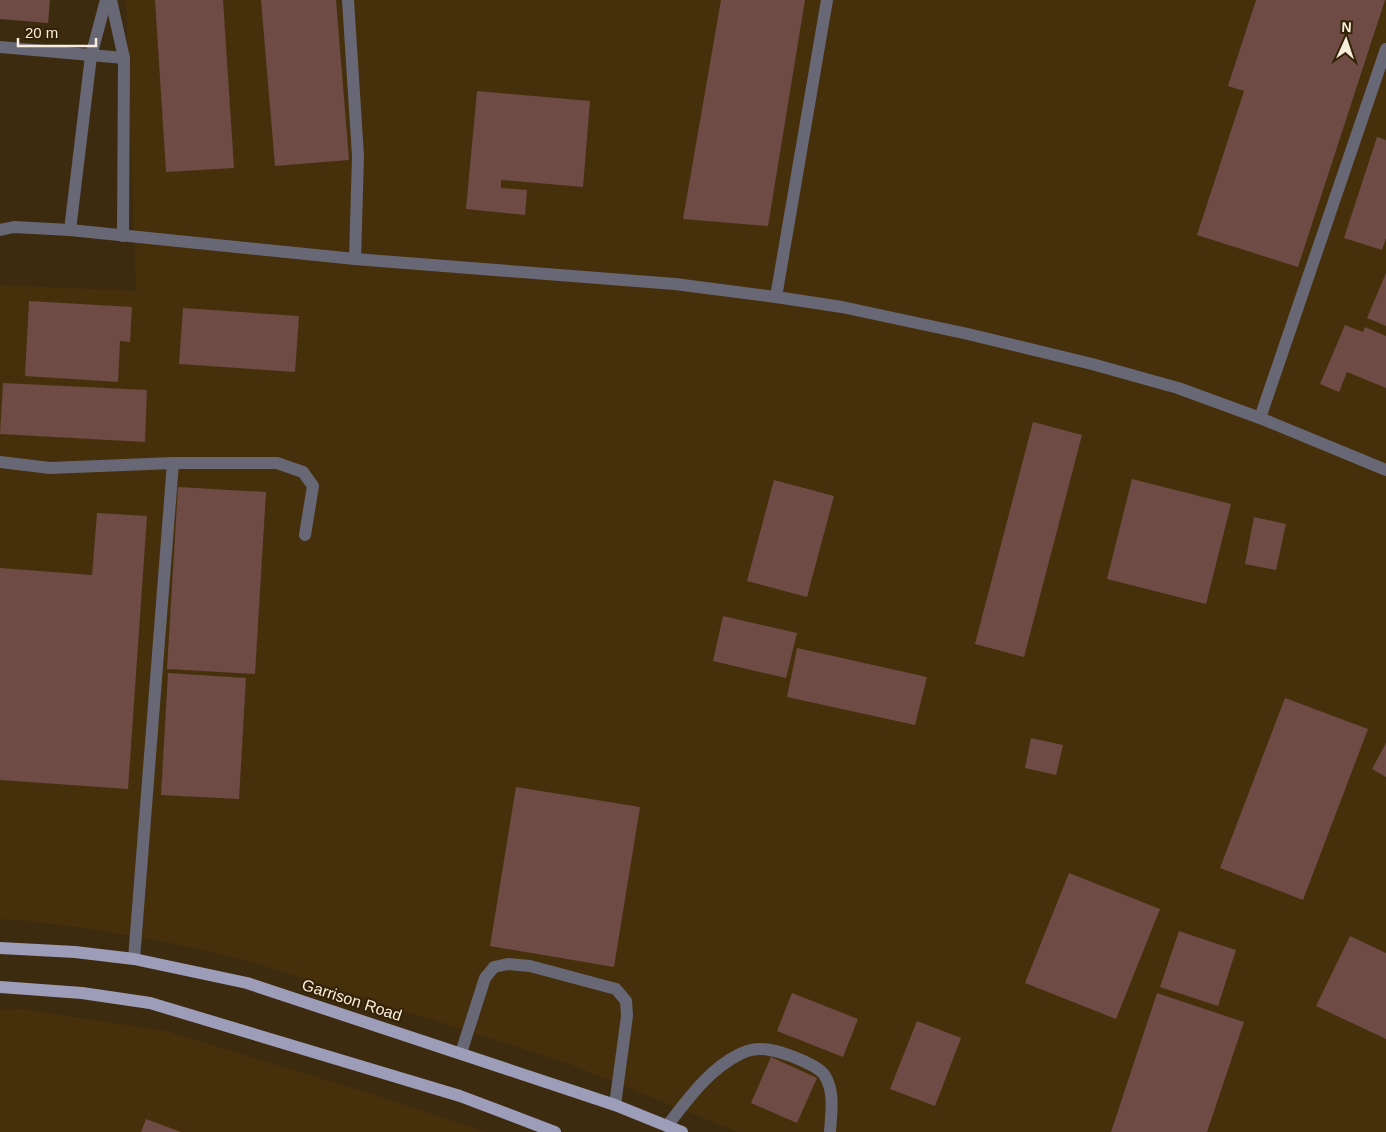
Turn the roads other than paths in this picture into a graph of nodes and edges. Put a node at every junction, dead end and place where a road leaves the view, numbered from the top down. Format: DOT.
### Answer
graph roads {
  1 [pos="106,0"];
  2 [pos="111,0"];
  3 [pos="348,0"];
  4 [pos="827,0"];
  5 [pos="0,46"];
  6 [pos="1386,49"];
  7 [pos="91,56"];
  8 [pos="124,58"];
  9 [pos="0,230"];
  10 [pos="70,230"];
  11 [pos="123,236"];
  12 [pos="355,259"];
  13 [pos="776,297"];
  14 [pos="1260,418"];
  15 [pos="0,462"];
  16 [pos="174,463"];
  17 [pos="1386,470"];
  18 [pos="305,535"];
  19 [pos="0,948"];
  20 [pos="134,959"];
  21 [pos="0,987"];
  22 [pos="461,1052"];
  23 [pos="615,1105"];
  24 [pos="667,1126"];
  25 [pos="555,1132"];
  26 [pos="682,1132"];
  27 [pos="830,1132"];
  1 -- 7 [label="street"];
  2 -- 8 [label="street"];
  3 -- 12 [label="street"];
  4 -- 13 [label="street"];
  5 -- 7 [label="street"];
  6 -- 14 [label="street"];
  7 -- 8 [label="street"];
  7 -- 10 [label="street"];
  8 -- 11 [label="street"];
  9 -- 10 [label="street"];
  10 -- 11 [label="street"];
  11 -- 12 [label="street"];
  12 -- 13 [label="street"];
  13 -- 14 [label="street"];
  14 -- 17 [label="street"];
  15 -- 16 [label="street"];
  16 -- 18 [label="street"];
  16 -- 20 [label="street"];
  19 -- 20 [label="main road, Garrison Road"];
  20 -- 22 [label="main road, Garrison Road"];
  21 -- 25 [label="main road"];
  22 -- 23 [label="main road, Garrison Road"];
  22 -- 23 [label="street"];
  23 -- 24 [label="main road, Garrison Road"];
  24 -- 26 [label="main road, Garrison Road"];
  24 -- 27 [label="street"];
}
